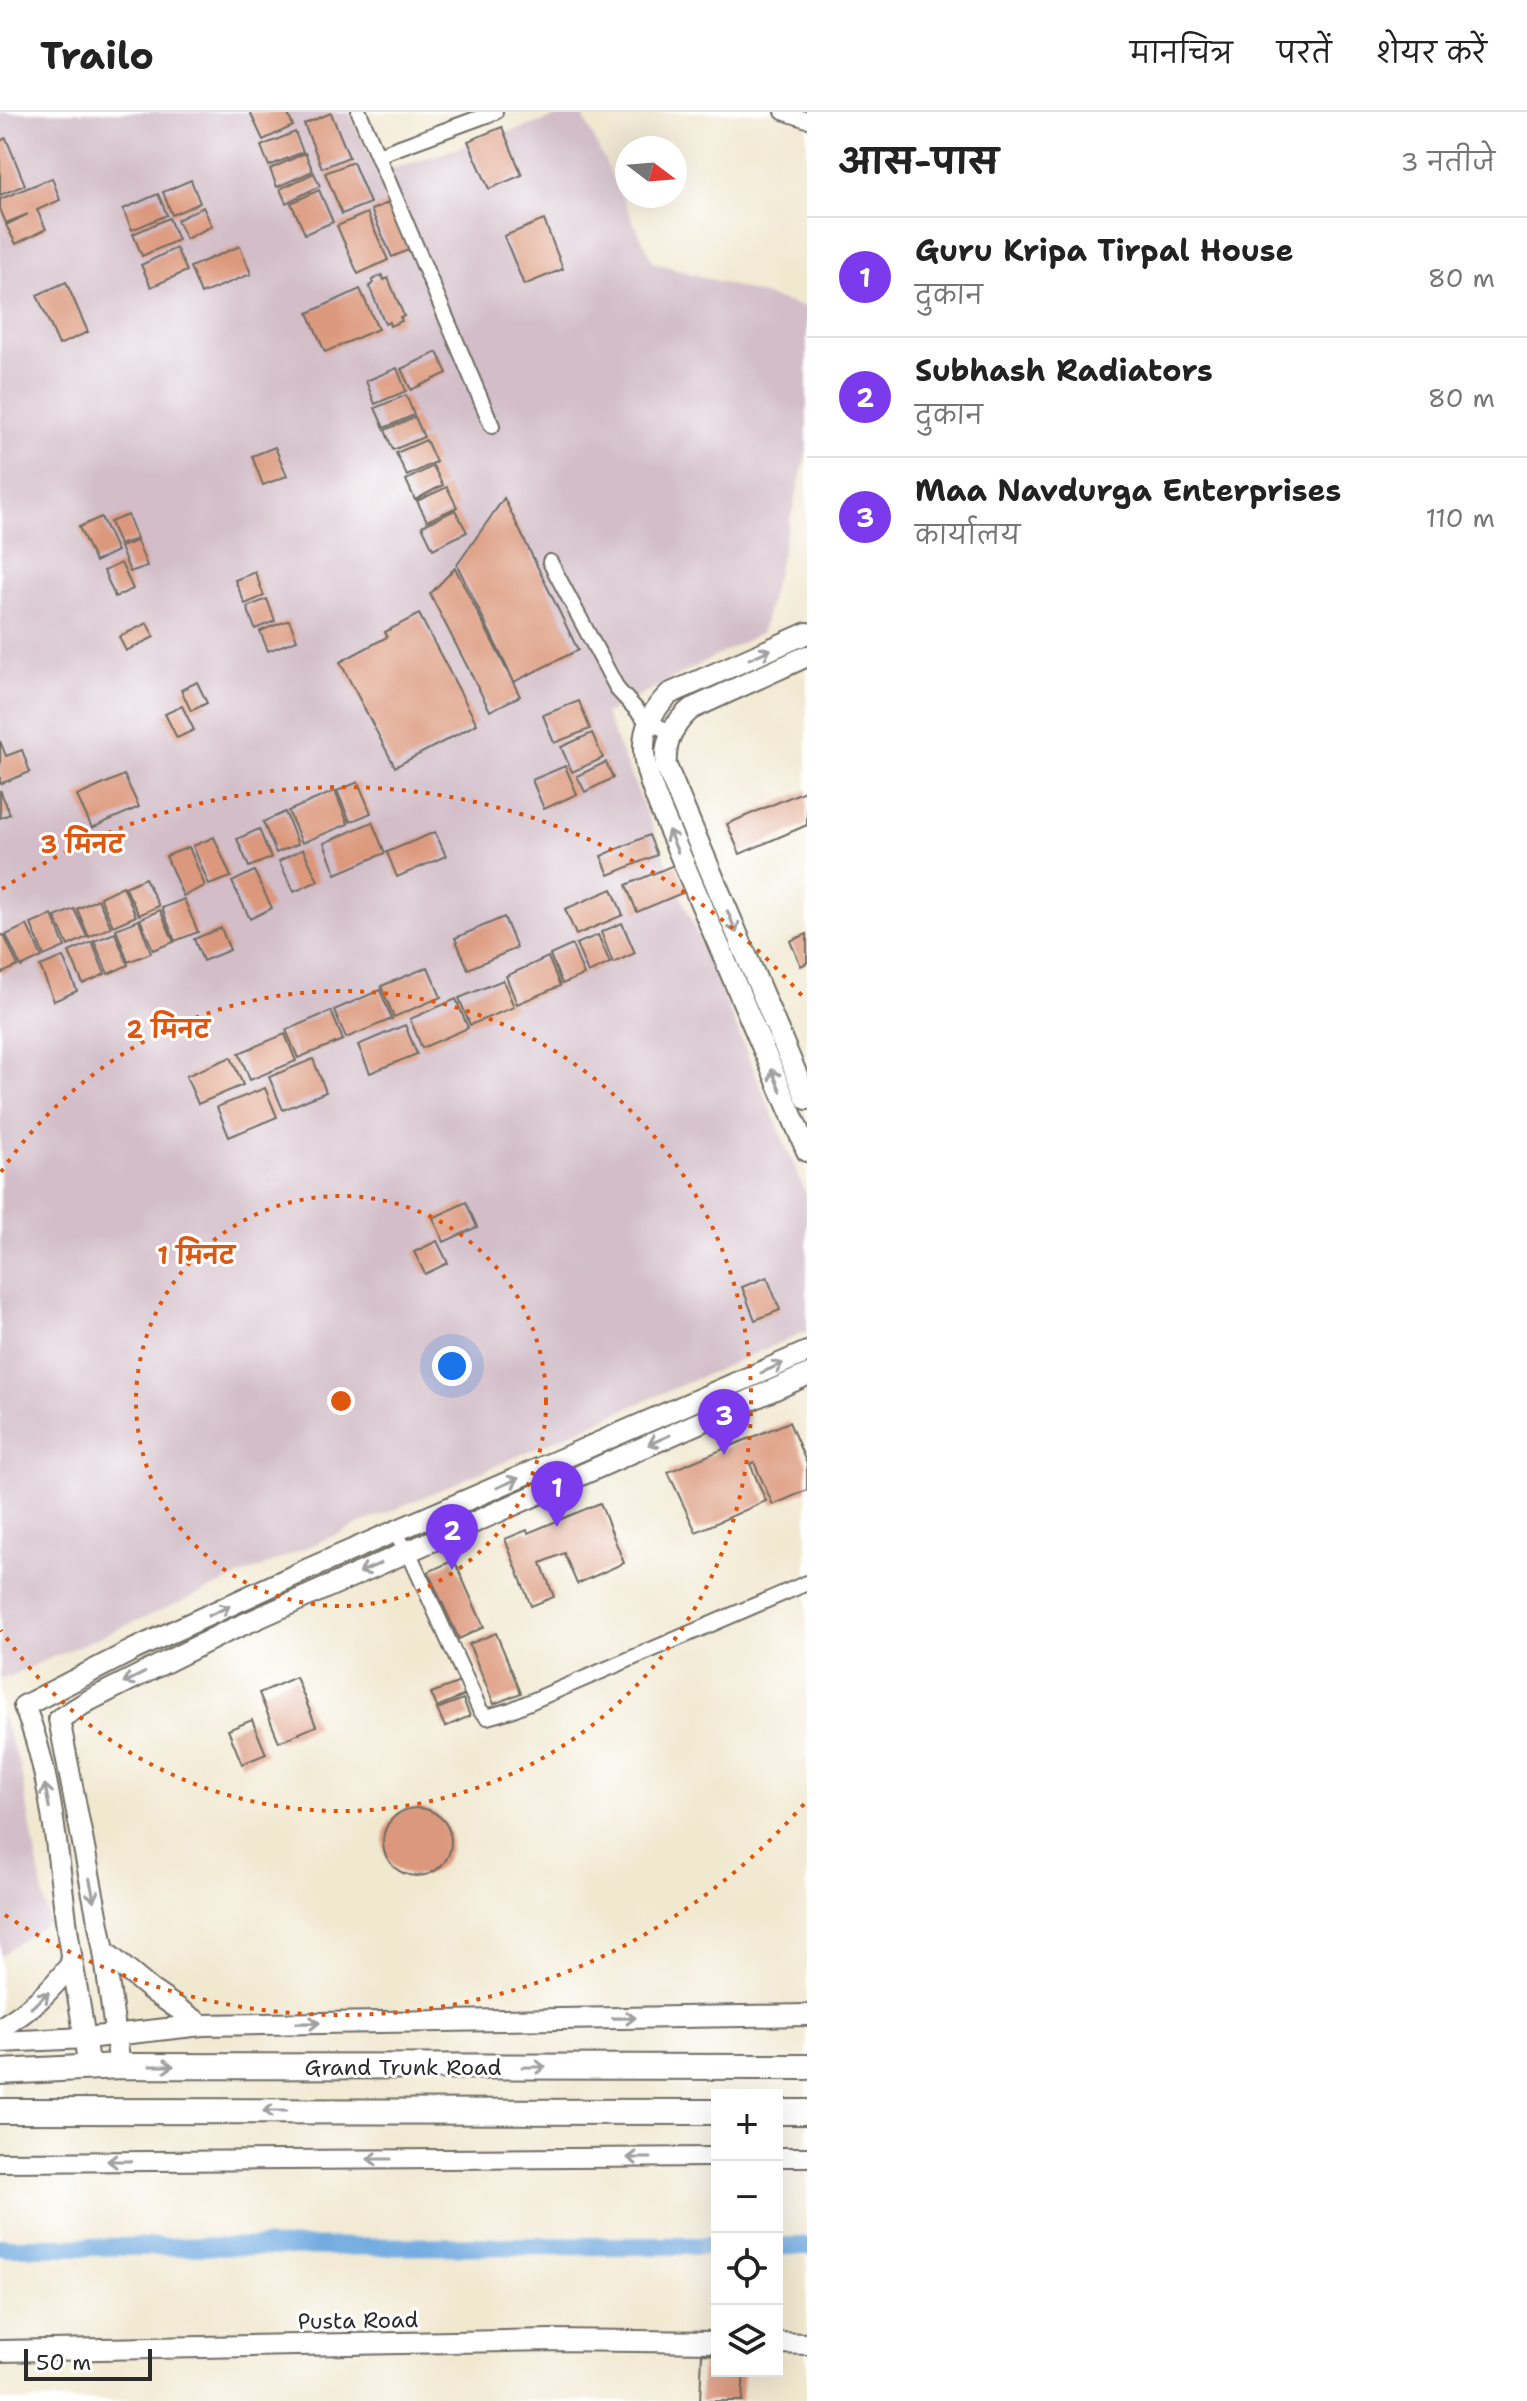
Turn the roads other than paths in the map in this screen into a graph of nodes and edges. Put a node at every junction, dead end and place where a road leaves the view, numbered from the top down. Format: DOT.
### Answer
graph roads {
  1 [pos="359,112"];
  2 [pos="495,112"];
  3 [pos="783,112"];
  4 [pos="807,120"];
  5 [pos="378,155"];
  6 [pos="492,426"];
  7 [pos="550,562"];
  8 [pos="807,633"];
  9 [pos="807,656"];
  10 [pos="648,722"];
  11 [pos="671,732"];
  12 [pos="807,1099"];
  13 [pos="807,1151"];
  14 [pos="807,1352"];
  15 [pos="807,1375"];
  16 [pos="394,1533"];
  17 [pos="408,1551"];
  18 [pos="807,1583"];
  19 [pos="49,1695"];
  20 [pos="59,1719"];
  21 [pos="34,1731"];
  22 [pos="104,1951"];
  23 [pos="72,1963"];
  24 [pos="807,2015"];
  25 [pos="202,2025"];
  26 [pos="0,2028"];
  27 [pos="118,2034"];
  28 [pos="86,2038"];
  29 [pos="0,2042"];
  30 [pos="120,2066"];
  31 [pos="88,2067"];
  32 [pos="807,2067"];
  33 [pos="0,2072"];
  34 [pos="0,2111"];
  35 [pos="711,2112"];
  36 [pos="783,2112"];
  37 [pos="807,2112"];
  38 [pos="711,2157"];
  39 [pos="783,2157"];
  40 [pos="807,2157"];
  41 [pos="0,2162"];
  42 [pos="711,2342"];
  43 [pos="783,2343"];
  44 [pos="807,2344"];
  45 [pos="0,2351"];
  1 -- 5 [label="street"];
  2 -- 5 [label="street"];
  3 -- 4 [label="street"];
  5 -- 6 [label="street"];
  7 -- 10 [label="street"];
  10 -- 8 [label="main road, one-way"];
  9 -- 11 [label="main road"];
  10 -- 11 [label="street"];
  13 -- 10 [label="main road, one-way"];
  11 -- 12 [label="main road, one-way"];
  16 -- 14 [label="main road, one-way"];
  15 -- 17 [label="main road, one-way"];
  16 -- 17 [label="street"];
  19 -- 16 [label="main road, one-way"];
  17 -- 18 [label="street"];
  17 -- 20 [label="main road, one-way"];
  19 -- 20 [label="main road"];
  19 -- 21 [label="main road"];
  20 -- 21 [label="main road"];
  20 -- 22 [label="main road, one-way"];
  23 -- 21 [label="main road, one-way"];
  22 -- 25 [label="main road"];
  22 -- 27 [label="main road"];
  26 -- 23 [label="main road, one-way"];
  23 -- 28 [label="main road"];
  25 -- 24 [label="main road, one-way"];
  25 -- 27 [label="main road"];
  27 -- 28 [label="main road"];
  27 -- 30 [label="main road"];
  28 -- 29 [label="main road"];
  28 -- 31 [label="main road"];
  30 -- 31 [label="highway, Grand Trunk Road"];
  30 -- 32 [label="highway, Grand Trunk Road, one-way"];
  31 -- 33 [label="highway, Grand Trunk Road"];
  35 -- 34 [label="highway, Grand Trunk Road, one-way"];
  36 -- 37 [label="highway"];
  38 -- 41 [label="street, one-way"];
  39 -- 40 [label="street"];
  42 -- 45 [label="main road, Pusta Road"];
  43 -- 44 [label="main road"];
}
